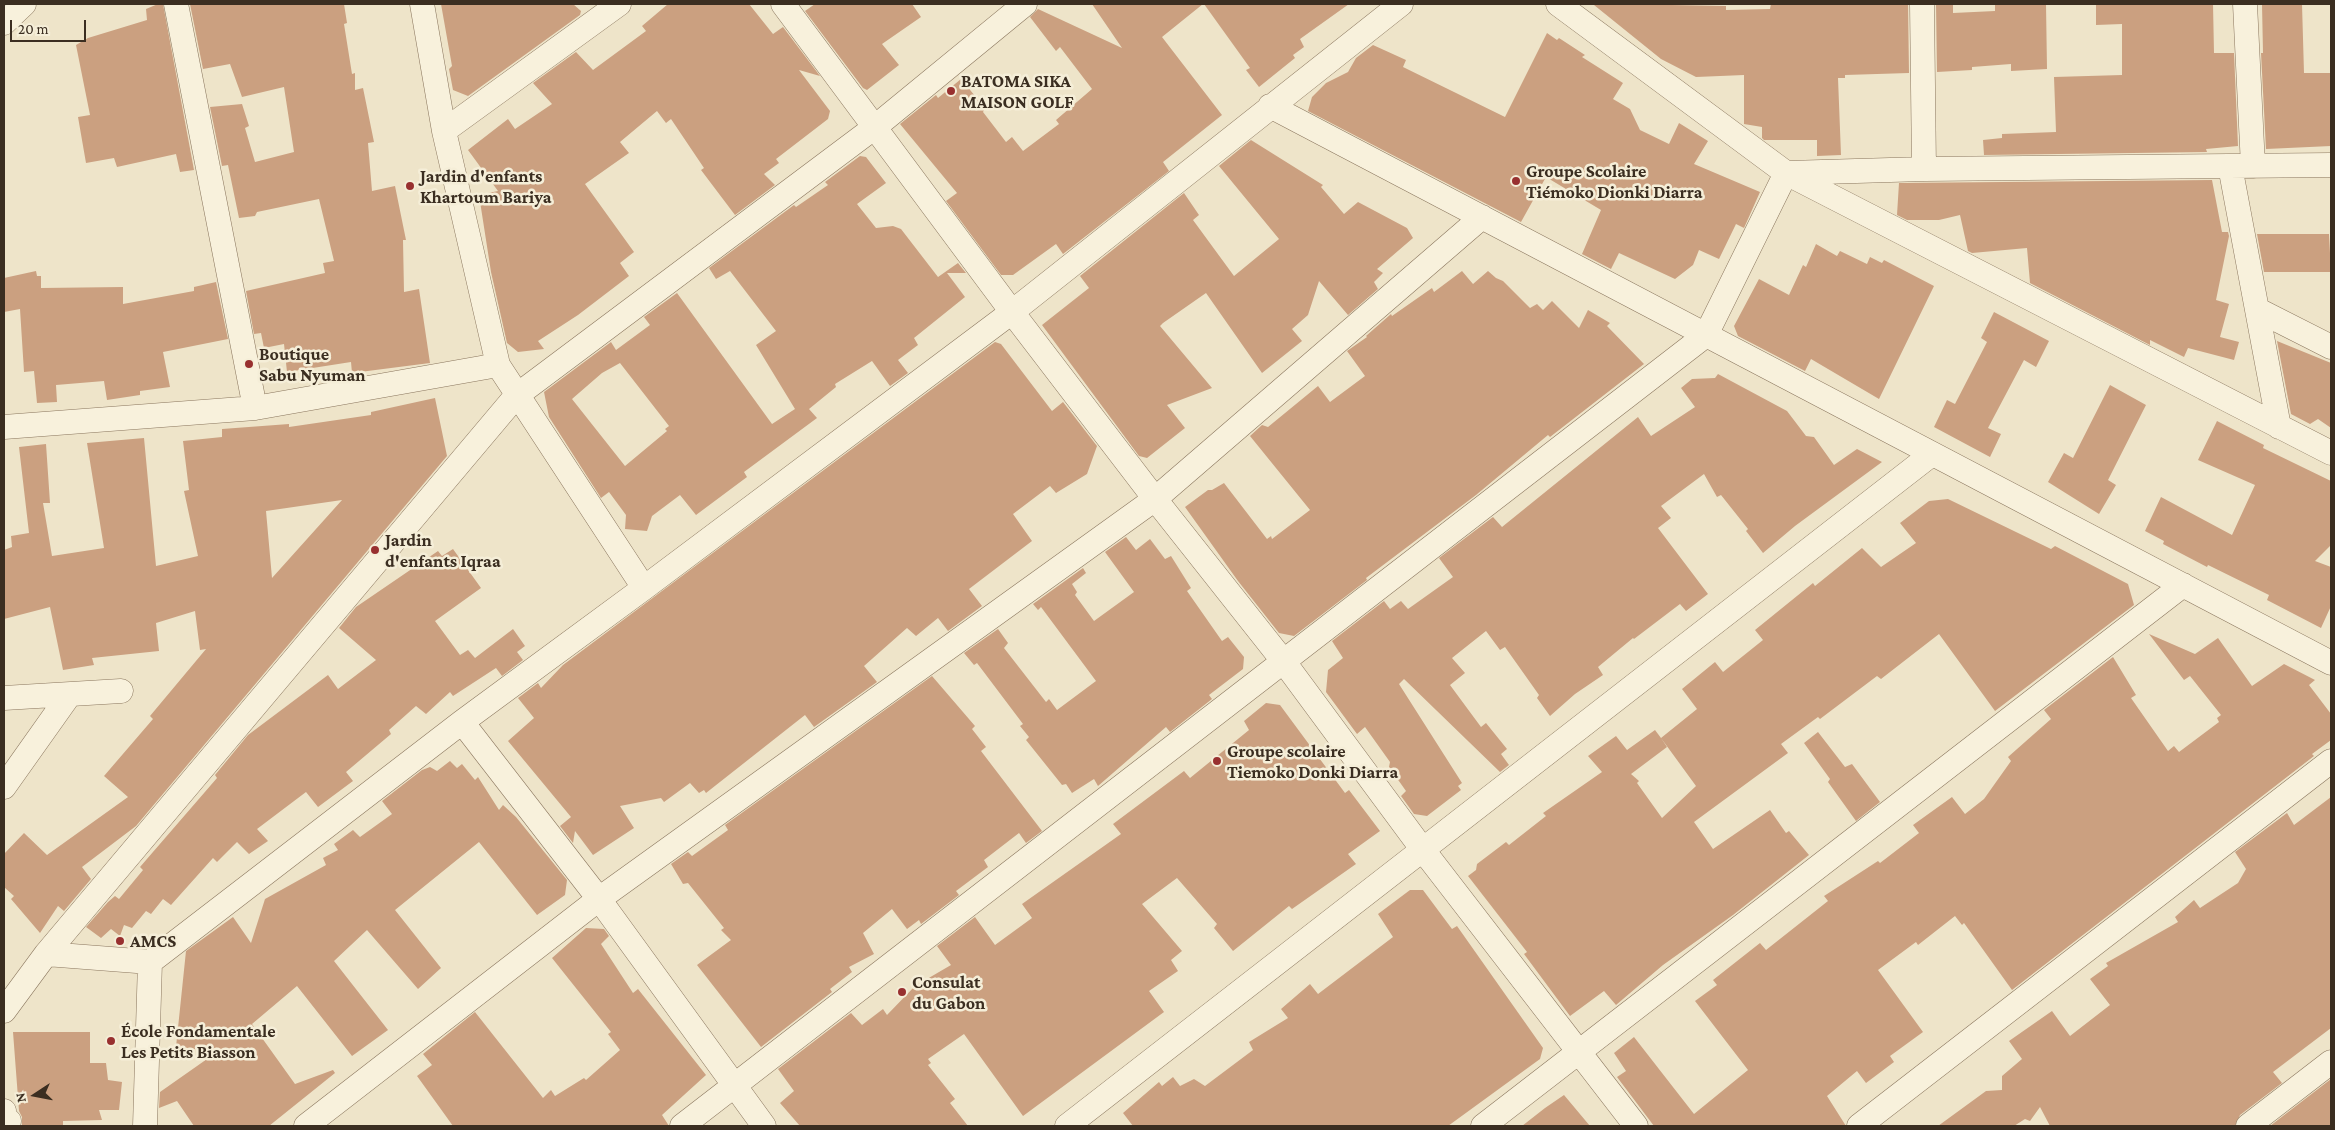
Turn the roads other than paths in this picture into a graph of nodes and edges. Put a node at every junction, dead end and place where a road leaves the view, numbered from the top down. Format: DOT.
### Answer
graph roads {
  1 [pos="24,4"];
  2 [pos="176,4"];
  3 [pos="422,4"];
  4 [pos="619,4"];
  5 [pos="783,4"];
  6 [pos="1025,4"];
  7 [pos="1401,4"];
  8 [pos="1922,4"];
  9 [pos="2246,4"];
  10 [pos="1573,8"];
  11 [pos="4,23"];
  12 [pos="1270,106"];
  13 [pos="875,127"];
  14 [pos="444,131"];
  15 [pos="2331,164"];
  16 [pos="2242,166"];
  17 [pos="1924,169"];
  18 [pos="1786,173"];
  19 [pos="1482,217"];
  20 [pos="2258,310"];
  21 [pos="1012,312"];
  22 [pos="1706,335"];
  23 [pos="2331,347"];
  24 [pos="498,365"];
  25 [pos="516,396"];
  26 [pos="255,408"];
  27 [pos="4,427"];
  28 [pos="2279,427"];
  29 [pos="2331,453"];
  30 [pos="1932,454"];
  31 [pos="1155,499"];
  32 [pos="2183,585"];
  33 [pos="644,588"];
  34 [pos="1284,662"];
  35 [pos="2331,663"];
  36 [pos="121,691"];
  37 [pos="70,694"];
  38 [pos="4,698"];
  39 [pos="462,722"];
  40 [pos="2331,761"];
  41 [pos="4,787"];
  42 [pos="1423,850"];
  43 [pos="599,899"];
  44 [pos="46,954"];
  45 [pos="150,962"];
  46 [pos="4,1011"];
  47 [pos="1579,1052"];
  48 [pos="2331,1062"];
  49 [pos="734,1086"];
  50 [pos="4,1111"];
  51 [pos="8,1126"];
  52 [pos="145,1126"];
  53 [pos="306,1126"];
  54 [pos="682,1126"];
  55 [pos="764,1126"];
  56 [pos="1067,1126"];
  57 [pos="1482,1126"];
  58 [pos="1636,1126"];
  59 [pos="1859,1126"];
  60 [pos="2248,1126"];
  1 -- 11 [label="street"];
  2 -- 26 [label="street"];
  3 -- 14 [label="street"];
  4 -- 14 [label="street"];
  5 -- 13 [label="street"];
  6 -- 13 [label="street"];
  7 -- 12 [label="street"];
  8 -- 17 [label="street"];
  9 -- 16 [label="street"];
  10 -- 18 [label="street"];
  12 -- 19 [label="street"];
  12 -- 21 [label="street"];
  13 -- 21 [label="street"];
  13 -- 25 [label="street"];
  14 -- 24 [label="street"];
  15 -- 16 [label="street"];
  16 -- 17 [label="street"];
  16 -- 20 [label="street"];
  17 -- 18 [label="street"];
  18 -- 22 [label="street"];
  18 -- 28 [label="street"];
  19 -- 22 [label="street"];
  19 -- 31 [label="street"];
  20 -- 23 [label="street"];
  20 -- 28 [label="street"];
  21 -- 31 [label="street"];
  21 -- 33 [label="street"];
  22 -- 30 [label="street"];
  22 -- 34 [label="street"];
  24 -- 25 [label="street"];
  24 -- 26 [label="street"];
  25 -- 33 [label="street"];
  25 -- 44 [label="street"];
  26 -- 27 [label="street"];
  28 -- 29 [label="street"];
  30 -- 32 [label="street"];
  30 -- 42 [label="street"];
  31 -- 34 [label="street"];
  31 -- 43 [label="street"];
  32 -- 35 [label="street"];
  32 -- 47 [label="street"];
  33 -- 39 [label="street"];
  34 -- 42 [label="street"];
  34 -- 49 [label="street"];
  36 -- 37 [label="street"];
  37 -- 38 [label="street"];
  37 -- 41 [label="street"];
  39 -- 43 [label="street"];
  39 -- 45 [label="street"];
  40 -- 59 [label="street"];
  42 -- 47 [label="street"];
  42 -- 56 [label="street"];
  43 -- 49 [label="street"];
  43 -- 53 [label="street"];
  44 -- 45 [label="street"];
  44 -- 46 [label="street"];
  45 -- 52 [label="street"];
  47 -- 57 [label="street"];
  47 -- 58 [label="street"];
  48 -- 60 [label="street"];
  49 -- 54 [label="street"];
  49 -- 55 [label="street"];
  50 -- 51 [label="street"];
}
